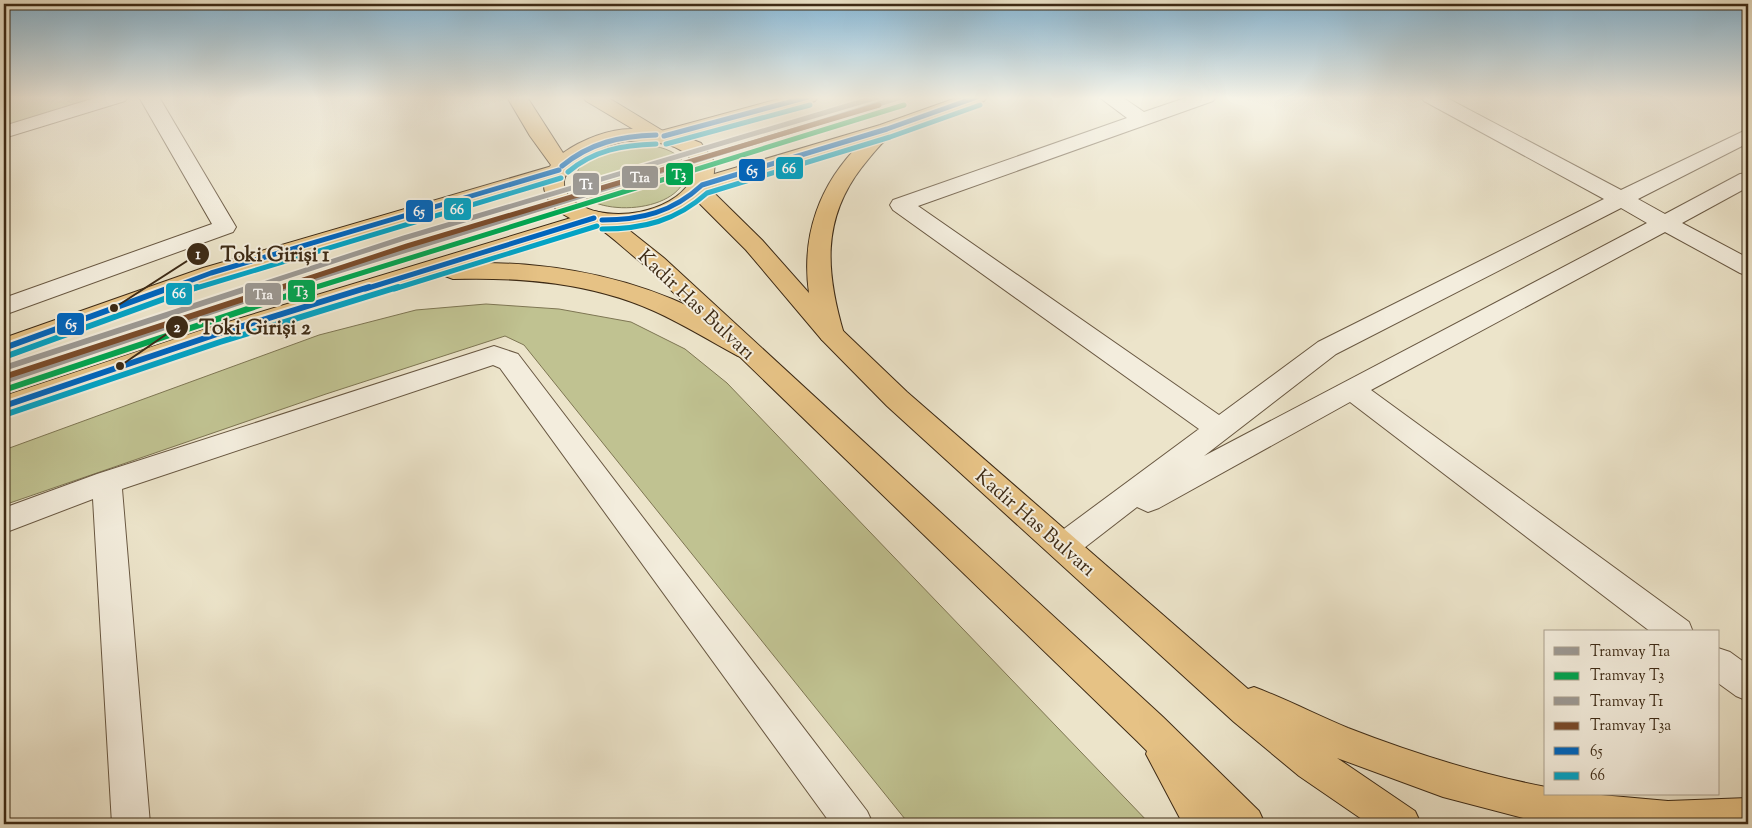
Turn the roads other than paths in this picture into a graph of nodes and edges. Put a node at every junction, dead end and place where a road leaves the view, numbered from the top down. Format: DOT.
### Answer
graph roads {
  1 [pos="172,136"];
  2 [pos="540,136"];
  3 [pos="660,136"];
  4 [pos="865,136"];
  5 [pos="879,136"];
  6 [pos="1098,136"];
  7 [pos="1503,136"];
  8 [pos="1747,136"];
  9 [pos="561,168"];
  10 [pos="1747,181"];
  11 [pos="700,187"];
  12 [pos="1621,199"];
  13 [pos="598,219"];
  14 [pos="1665,223"];
  15 [pos="1748,268"];
  16 [pos="422,273"];
  17 [pos="4,306"];
  18 [pos="831,334"];
  19 [pos="4,348"];
  20 [pos="749,351"];
  21 [pos="1351,389"];
  22 [pos="4,406"];
  23 [pos="1219,429"];
  24 [pos="107,482"];
  25 [pos="4,521"];
  26 [pos="1064,546"];
  27 [pos="1673,630"];
  28 [pos="1720,664"];
  29 [pos="1218,685"];
  30 [pos="1748,685"];
  31 [pos="1150,728"];
  32 [pos="1748,817"];
  33 [pos="131,824"];
  34 [pos="854,824"];
  35 [pos="1204,824"];
  36 [pos="1246,824"];
  37 [pos="1402,824"];
  1 -- 17 [label="street"];
  2 -- 9 [label="main road"];
  3 -- 9 [label="main road"];
  3 -- 11 [label="main road"];
  4 -- 11 [label="main road"];
  5 -- 18 [label="main road"];
  6 -- 23 [label="street"];
  7 -- 12 [label="street"];
  8 -- 12 [label="street"];
  9 -- 13 [label="main road"];
  9 -- 19 [label="main road"];
  10 -- 14 [label="street"];
  11 -- 13 [label="main road"];
  11 -- 18 [label="main road, Kadir Has Bulvarı"];
  12 -- 14 [label="street"];
  12 -- 23 [label="street"];
  13 -- 16 [label="main road"];
  13 -- 20 [label="main road, Kadir Has Bulvarı"];
  14 -- 15 [label="street"];
  14 -- 21 [label="street"];
  16 -- 20 [label="main road"];
  16 -- 22 [label="main road"];
  18 -- 26 [label="main road, Kadir Has Bulvarı"];
  20 -- 31 [label="main road, Kadir Has Bulvarı"];
  21 -- 26 [label="street"];
  21 -- 27 [label="street"];
  23 -- 26 [label="street"];
  24 -- 25 [label="street"];
  24 -- 33 [label="street"];
  24 -- 34 [label="street"];
  26 -- 29 [label="main road, Kadir Has Bulvarı"];
  28 -- 30 [label="street"];
  29 -- 32 [label="main road"];
  29 -- 37 [label="main road, Kadir Has Bulvarı"];
  31 -- 35 [label="main road"];
  31 -- 36 [label="main road, Kadir Has Bulvarı"];
}
